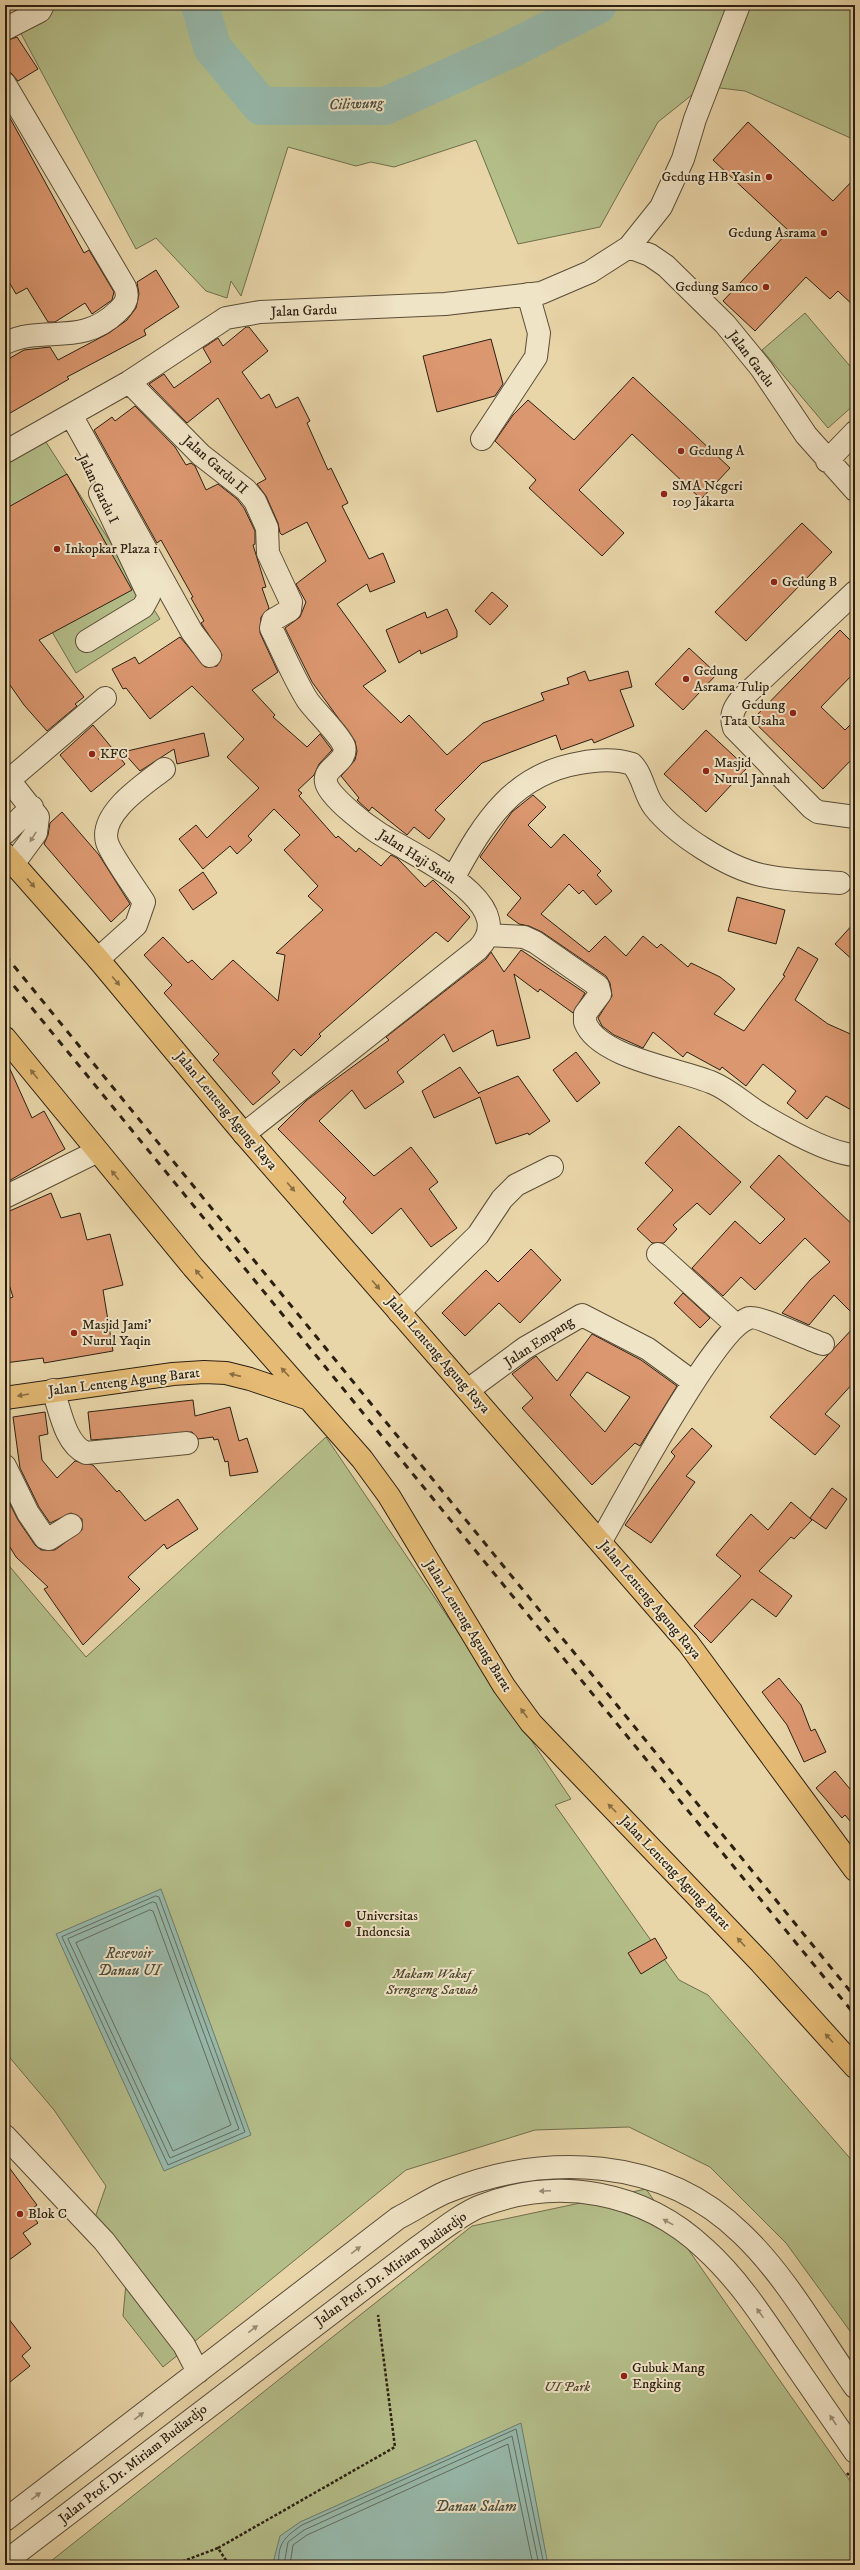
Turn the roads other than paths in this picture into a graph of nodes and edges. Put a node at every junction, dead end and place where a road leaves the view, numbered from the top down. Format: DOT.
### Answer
graph roads {
  1 [pos="43,5"];
  2 [pos="739,5"];
  3 [pos="5,29"];
  4 [pos="5,84"];
  5 [pos="629,247"];
  6 [pos="528,294"];
  7 [pos="7,339"];
  8 [pos="129,382"];
  9 [pos="68,417"];
  10 [pos="855,432"];
  11 [pos="482,439"];
  12 [pos="5,452"];
  13 [pos="827,461"];
  14 [pos="855,490"];
  15 [pos="283,585"];
  16 [pos="855,592"];
  17 [pos="87,641"];
  18 [pos="210,656"];
  19 [pos="105,698"];
  20 [pos="164,769"];
  21 [pos="7,778"];
  22 [pos="32,807"];
  23 [pos="855,817"];
  24 [pos="5,833"];
  25 [pos="9,859"];
  26 [pos="454,877"];
  27 [pos="840,883"];
  28 [pos="489,935"];
  29 [pos="98,960"];
  30 [pos="5,1038"];
  31 [pos="244,1134"];
  32 [pos="96,1152"];
  33 [pos="855,1155"];
  34 [pos="552,1167"];
  35 [pos="5,1196"];
  36 [pos="658,1254"];
  37 [pos="399,1312"];
  38 [pos="736,1325"];
  39 [pos="823,1344"];
  40 [pos="693,1382"];
  41 [pos="53,1390"];
  42 [pos="468,1390"];
  43 [pos="5,1398"];
  44 [pos="312,1400"];
  45 [pos="187,1442"];
  46 [pos="5,1466"];
  47 [pos="72,1524"];
  48 [pos="601,1541"];
  49 [pos="855,1870"];
  50 [pos="855,2067"];
  51 [pos="5,2136"];
  52 [pos="230,2347"];
  53 [pos="198,2372"];
  54 [pos="250,2374"];
  55 [pos="855,2387"];
  56 [pos="850,2462"];
  57 [pos="5,2520"];
  58 [pos="5,2562"];
  1 -- 3 [label="street"];
  2 -- 5 [label="street, Jalan Gardu"];
  4 -- 7 [label="street"];
  5 -- 6 [label="street, Jalan Gardu"];
  5 -- 13 [label="street, Jalan Gardu"];
  6 -- 8 [label="street, Jalan Gardu"];
  6 -- 11 [label="street"];
  8 -- 9 [label="street, Jalan Gardu"];
  8 -- 15 [label="street, Jalan Gardu II"];
  9 -- 12 [label="street, Jalan Gardu"];
  9 -- 17 [label="street, Jalan Gardu I"];
  9 -- 18 [label="street"];
  10 -- 13 [label="street"];
  13 -- 14 [label="street, Jalan Gardu"];
  15 -- 26 [label="street, Jalan Haji Sarin"];
  16 -- 23 [label="street"];
  19 -- 21 [label="street"];
  20 -- 29 [label="street"];
  21 -- 22 [label="street"];
  22 -- 24 [label="street"];
  22 -- 25 [label="street, one-way"];
  25 -- 29 [label="main road, Jalan Lenteng Agung Raya, one-way"];
  26 -- 27 [label="street"];
  26 -- 28 [label="street, Jalan Haji Sarin"];
  28 -- 31 [label="street"];
  28 -- 33 [label="street"];
  29 -- 31 [label="main road, Jalan Lenteng Agung Raya, one-way"];
  32 -- 30 [label="main road, one-way"];
  31 -- 37 [label="main road, Jalan Lenteng Agung Raya, one-way"];
  32 -- 35 [label="street"];
  44 -- 32 [label="main road, one-way"];
  34 -- 37 [label="street"];
  36 -- 38 [label="street"];
  37 -- 42 [label="main road, Jalan Lenteng Agung Raya"];
  38 -- 39 [label="street"];
  38 -- 40 [label="street"];
  40 -- 42 [label="street, Jalan Empang"];
  40 -- 48 [label="street"];
  41 -- 43 [label="main road, Jalan Lenteng Agung Barat, one-way"];
  44 -- 41 [label="main road, Jalan Lenteng Agung Barat, one-way"];
  41 -- 45 [label="street"];
  42 -- 48 [label="main road, Jalan Lenteng Agung Raya"];
  50 -- 44 [label="main road, Jalan Lenteng Agung Barat, one-way"];
  46 -- 47 [label="street"];
  48 -- 49 [label="main road, Jalan Lenteng Agung Raya"];
  51 -- 53 [label="street"];
  52 -- 53 [label="street, Jalan Prof. Dr. Miriam Budiardjo"];
  52 -- 54 [label="street"];
  52 -- 55 [label="street, Jalan Prof. Dr. Miriam Budiardjo, one-way"];
  57 -- 53 [label="street, Jalan Prof. Dr. Miriam Budiardjo, one-way"];
  56 -- 54 [label="street, Jalan Prof. Dr. Miriam Budiardjo, one-way"];
  54 -- 58 [label="street, Jalan Prof. Dr. Miriam Budiardjo"];
}
